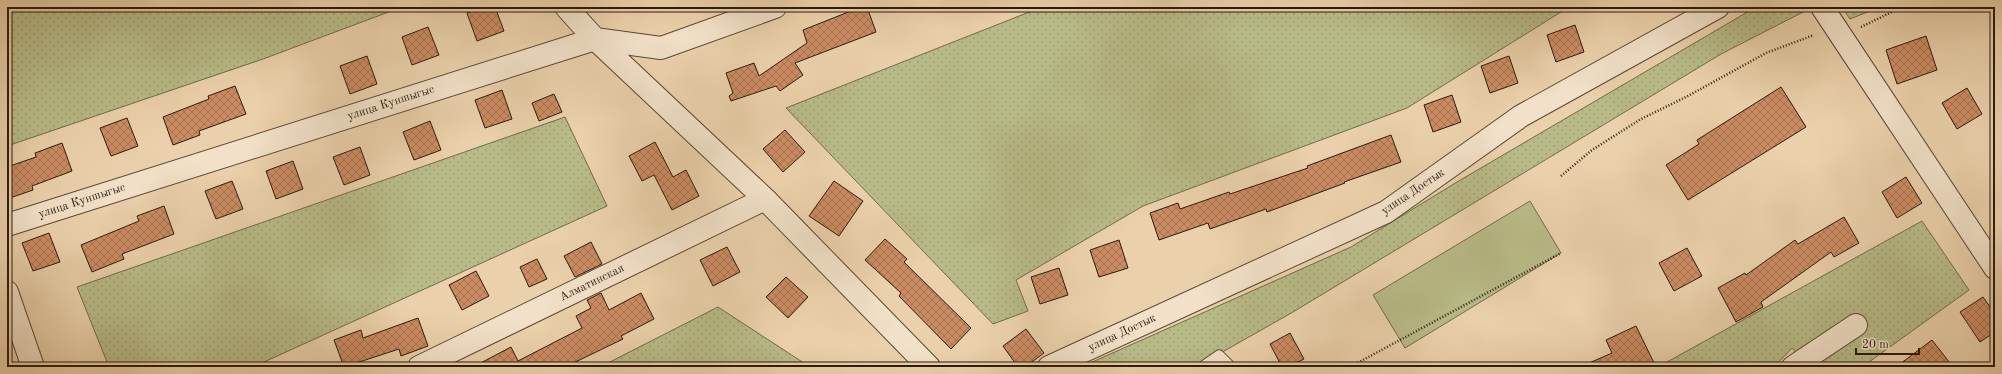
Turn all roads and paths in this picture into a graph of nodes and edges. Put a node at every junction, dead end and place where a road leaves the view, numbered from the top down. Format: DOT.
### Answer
graph roads {
  1 [pos="566,7"];
  2 [pos="775,7"];
  3 [pos="1718,7"];
  4 [pos="1822,7"];
  5 [pos="1902,7"];
  6 [pos="1841,36"];
  7 [pos="595,39"];
  8 [pos="1560,176"];
  9 [pos="765,199"];
  10 [pos="7,224"];
  11 [pos="1561,253"];
  12 [pos="1995,268"];
  13 [pos="7,292"];
  14 [pos="1856,325"];
  15 [pos="33,367"];
  16 [pos="419,367"];
  17 [pos="929,367"];
  18 [pos="1049,367"];
  19 [pos="1202,367"];
  20 [pos="1230,367"];
  21 [pos="1350,367"];
  22 [pos="1793,367"];
  1 -- 7 [label="street"];
  2 -- 7 [label="street, улица Куншыгыс"];
  3 -- 18 [label="street, улица Достык"];
  4 -- 6 [label="street"];
  5 -- 6 [label="path"];
  6 -- 8 [label="path"];
  6 -- 12 [label="street"];
  7 -- 9 [label="street"];
  7 -- 10 [label="street, улица Куншыгыс"];
  9 -- 16 [label="street, Алматинская"];
  9 -- 17 [label="street"];
  11 -- 21 [label="path"];
  13 -- 15 [label="street"];
  14 -- 22 [label="street"];
  19 -- 20 [label="lane"];
}
